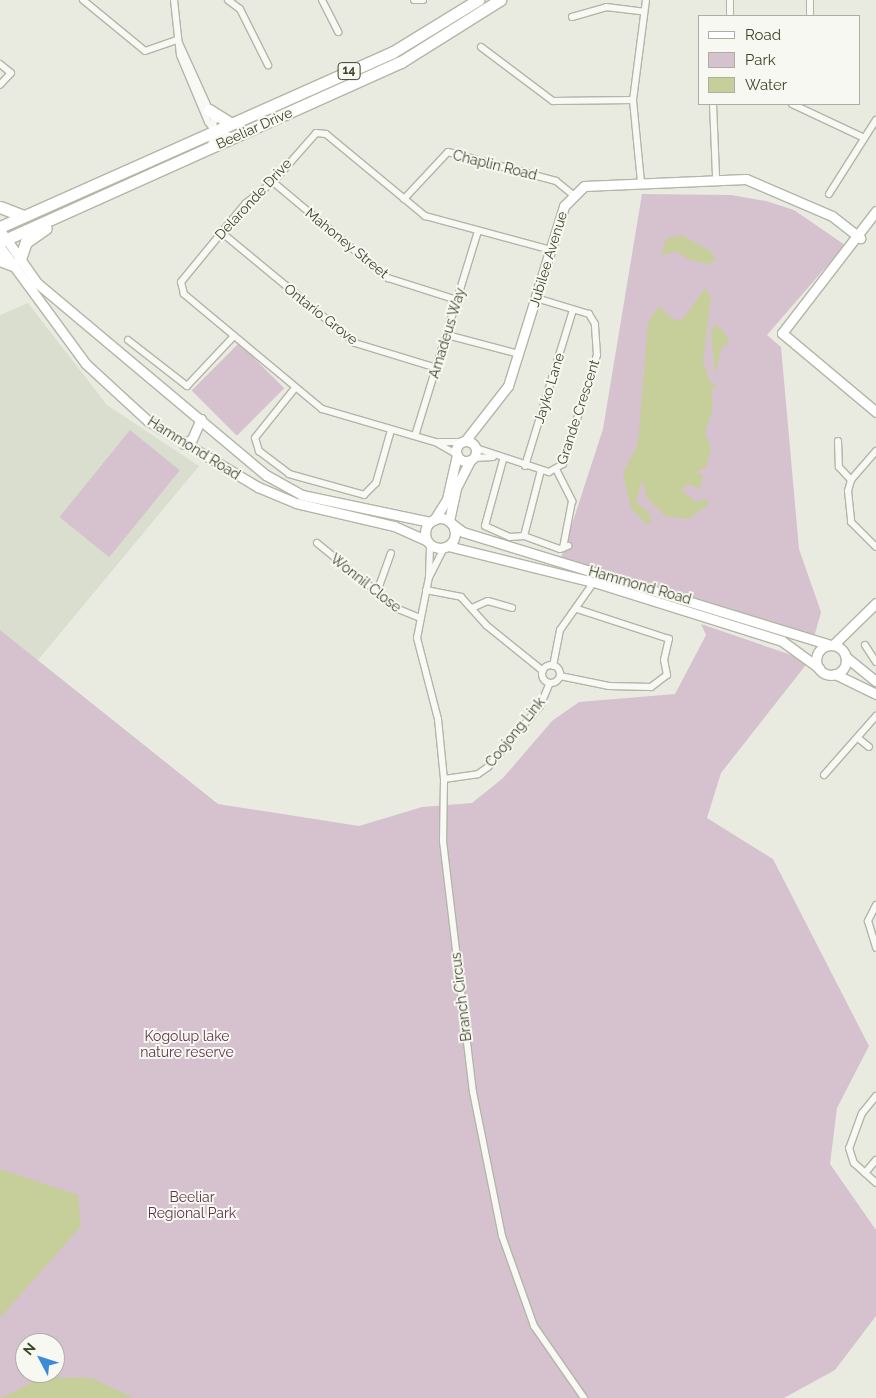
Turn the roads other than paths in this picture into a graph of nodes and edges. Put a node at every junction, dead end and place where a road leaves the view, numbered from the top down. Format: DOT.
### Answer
graph roads {
  1 [pos="84,0"];
  2 [pos="174,0"];
  3 [pos="228,0"];
  4 [pos="322,0"];
  5 [pos="414,0"];
  6 [pos="423,0"];
  7 [pos="478,0"];
  8 [pos="500,0"];
  9 [pos="646,0"];
  10 [pos="730,0"];
  11 [pos="810,0"];
  12 [pos="644,12"];
  13 [pos="730,15"];
  14 [pos="810,15"];
  15 [pos="572,17"];
  16 [pos="338,32"];
  17 [pos="177,40"];
  18 [pos="481,47"];
  19 [pos="0,64"];
  20 [pos="268,65"];
  21 [pos="0,85"];
  22 [pos="633,100"];
  23 [pos="713,105"];
  24 [pos="794,105"];
  25 [pos="210,110"];
  26 [pos="876,120"];
  27 [pos="230,123"];
  28 [pos="214,130"];
  29 [pos="235,137"];
  30 [pos="862,137"];
  31 [pos="210,148"];
  32 [pos="716,177"];
  33 [pos="273,182"];
  34 [pos="641,182"];
  35 [pos="572,194"];
  36 [pos="829,194"];
  37 [pos="404,199"];
  38 [pos="84,205"];
  39 [pos="0,207"];
  40 [pos="876,211"];
  41 [pos="23,216"];
  42 [pos="876,218"];
  43 [pos="478,231"];
  44 [pos="221,232"];
  45 [pos="1,237"];
  46 [pos="856,239"];
  47 [pos="551,250"];
  48 [pos="0,260"];
  49 [pos="17,262"];
  50 [pos="536,298"];
  51 [pos="457,300"];
  52 [pos="59,303"];
  53 [pos="574,310"];
  54 [pos="48,314"];
  55 [pos="447,335"];
  56 [pos="234,336"];
  57 [pos="128,340"];
  58 [pos="519,354"];
  59 [pos="437,368"];
  60 [pos="295,388"];
  61 [pos="876,412"];
  62 [pos="201,419"];
  63 [pos="481,426"];
  64 [pos="391,430"];
  65 [pos="416,436"];
  66 [pos="463,441"];
  67 [pos="838,441"];
  68 [pos="435,442"];
  69 [pos="184,444"];
  70 [pos="476,448"];
  71 [pos="876,451"];
  72 [pos="456,455"];
  73 [pos="494,457"];
  74 [pos="472,459"];
  75 [pos="503,460"];
  76 [pos="251,463"];
  77 [pos="526,466"];
  78 [pos="541,470"];
  79 [pos="557,471"];
  80 [pos="240,477"];
  81 [pos="851,480"];
  82 [pos="432,521"];
  83 [pos="450,522"];
  84 [pos="524,536"];
  85 [pos="428,543"];
  86 [pos="317,544"];
  87 [pos="446,547"];
  88 [pos="876,547"];
  89 [pos="391,553"];
  90 [pos="429,577"];
  91 [pos="594,582"];
  92 [pos="426,590"];
  93 [pos="377,592"];
  94 [pos="876,603"];
  95 [pos="472,608"];
  96 [pos="512,608"];
  97 [pos="577,609"];
  98 [pos="418,618"];
  99 [pos="853,628"];
  100 [pos="832,645"];
  101 [pos="865,645"];
  102 [pos="846,656"];
  103 [pos="876,662"];
  104 [pos="552,666"];
  105 [pos="819,668"];
  106 [pos="543,670"];
  107 [pos="835,674"];
  108 [pos="560,676"];
  109 [pos="876,681"];
  110 [pos="550,683"];
  111 [pos="876,694"];
  112 [pos="876,716"];
  113 [pos="858,738"];
  114 [pos="869,747"];
  115 [pos="824,776"];
  116 [pos="444,779"];
  117 [pos="876,905"];
  118 [pos="876,948"];
  119 [pos="876,1096"];
  120 [pos="876,1160"];
  121 [pos="865,1174"];
  122 [pos="876,1183"];
  123 [pos="584,1398"];
  1 -- 17 [label="street"];
  2 -- 17 [label="street"];
  3 -- 20 [label="street"];
  4 -- 16 [label="street"];
  5 -- 6 [label="street"];
  7 -- 27 [label="highway, Beeliar Drive / 14"];
  8 -- 29 [label="highway, Beeliar Drive / 14"];
  9 -- 12 [label="street"];
  10 -- 13 [label="street"];
  11 -- 14 [label="street"];
  12 -- 15 [label="street"];
  12 -- 22 [label="street"];
  17 -- 25 [label="street"];
  17 -- 28 [label="street"];
  18 -- 22 [label="street"];
  19 -- 21 [label="street"];
  22 -- 34 [label="street"];
  23 -- 32 [label="street"];
  24 -- 30 [label="street"];
  25 -- 27 [label="highway"];
  25 -- 28 [label="street"];
  26 -- 30 [label="street"];
  27 -- 28 [label="highway, Beeliar Drive / 14"];
  28 -- 29 [label="street"];
  28 -- 31 [label="street"];
  28 -- 41 [label="highway, Beeliar Drive / 14"];
  29 -- 31 [label="highway, Beeliar Drive / 14"];
  30 -- 36 [label="street"];
  31 -- 38 [label="highway, Beeliar Drive / 14"];
  32 -- 34 [label="main road, Jubilee Avenue"];
  32 -- 46 [label="main road, Jubilee Avenue"];
  33 -- 37 [label="street, Delaronde Drive"];
  33 -- 44 [label="street, Delaronde Drive"];
  33 -- 51 [label="street, Mahoney Street"];
  34 -- 35 [label="main road, Jubilee Avenue"];
  35 -- 37 [label="street, Chaplin Road"];
  35 -- 47 [label="main road, Jubilee Avenue"];
  37 -- 43 [label="street, Delaronde Drive"];
  38 -- 45 [label="highway, Beeliar Drive / 14"];
  38 -- 49 [label="highway"];
  39 -- 41 [label="highway"];
  40 -- 46 [label="main road"];
  41 -- 45 [label="highway, Beeliar Drive / 14"];
  42 -- 46 [label="main road"];
  43 -- 47 [label="street, Delaronde Drive"];
  43 -- 51 [label="street, Amadeus Way"];
  44 -- 56 [label="street, Delaronde Drive"];
  44 -- 59 [label="street, Ontario Grove"];
  45 -- 49 [label="main road, Hammond Road"];
  46 -- 61 [label="main road"];
  47 -- 50 [label="main road, Jubilee Avenue"];
  48 -- 49 [label="highway"];
  49 -- 52 [label="main road, Hammond Road"];
  49 -- 54 [label="main road, Hammond Road"];
  50 -- 53 [label="street, Grande Crescent"];
  50 -- 58 [label="main road, Jubilee Avenue"];
  51 -- 55 [label="street, Amadeus Way"];
  52 -- 54 [label="main road"];
  52 -- 62 [label="main road, Hammond Road"];
  53 -- 77 [label="street, Jayko Lane"];
  53 -- 79 [label="street, Grande Crescent"];
  54 -- 69 [label="main road, Hammond Road"];
  55 -- 58 [label="street"];
  55 -- 59 [label="street, Amadeus Way"];
  56 -- 57 [label="street"];
  56 -- 60 [label="street, Delaronde Drive"];
  58 -- 63 [label="main road, Jubilee Avenue"];
  59 -- 65 [label="street, Amadeus Way"];
  60 -- 64 [label="street, Delaronde Drive"];
  60 -- 64 [label="street"];
  62 -- 69 [label="main road"];
  62 -- 76 [label="main road, Hammond Road"];
  63 -- 66 [label="main road, Jubilee Avenue"];
  63 -- 70 [label="main road, Jubilee Avenue"];
  64 -- 65 [label="street, Delaronde Drive"];
  65 -- 68 [label="street, Delaronde Drive"];
  66 -- 68 [label="street, Delaronde Drive"];
  66 -- 70 [label="main road"];
  66 -- 72 [label="main road"];
  67 -- 81 [label="street"];
  68 -- 72 [label="street, Delaronde Drive"];
  69 -- 80 [label="main road, Hammond Road"];
  70 -- 73 [label="street, Grande Crescent"];
  70 -- 74 [label="main road, Jubilee Avenue"];
  71 -- 81 [label="street"];
  72 -- 74 [label="main road"];
  72 -- 82 [label="main road"];
  73 -- 74 [label="street, Grande Crescent"];
  73 -- 75 [label="street, Grande Crescent"];
  74 -- 83 [label="main road"];
  75 -- 77 [label="street, Grande Crescent"];
  75 -- 84 [label="street"];
  76 -- 80 [label="main road"];
  76 -- 82 [label="main road, Hammond Road"];
  77 -- 78 [label="street, Grande Crescent"];
  78 -- 79 [label="street, Grande Crescent"];
  78 -- 84 [label="street"];
  79 -- 84 [label="street"];
  80 -- 85 [label="main road, Hammond Road"];
  81 -- 88 [label="street"];
  82 -- 83 [label="main road, Hammond Road"];
  82 -- 85 [label="main road"];
  83 -- 87 [label="main road"];
  83 -- 100 [label="main road, Hammond Road"];
  85 -- 87 [label="main road, Hammond Road"];
  85 -- 90 [label="street, Branch Circus"];
  86 -- 93 [label="street, Wonnil Close"];
  87 -- 90 [label="street, Branch Circus"];
  87 -- 91 [label="main road, Hammond Road"];
  89 -- 93 [label="street"];
  90 -- 92 [label="street, Branch Circus"];
  91 -- 97 [label="street"];
  91 -- 105 [label="main road, Hammond Road"];
  92 -- 95 [label="street"];
  92 -- 98 [label="street, Branch Circus"];
  93 -- 98 [label="street, Wonnil Close"];
  94 -- 99 [label="main road"];
  95 -- 96 [label="street"];
  95 -- 106 [label="street"];
  97 -- 104 [label="street"];
  97 -- 108 [label="street"];
  98 -- 116 [label="street, Branch Circus"];
  99 -- 100 [label="main road"];
  99 -- 102 [label="main road"];
  100 -- 102 [label="main road"];
  100 -- 105 [label="main road"];
  101 -- 103 [label="street"];
  102 -- 107 [label="main road"];
  102 -- 109 [label="main road"];
  104 -- 106 [label="street"];
  104 -- 108 [label="street"];
  105 -- 107 [label="main road"];
  106 -- 110 [label="street"];
  107 -- 111 [label="main road"];
  108 -- 110 [label="street"];
  110 -- 116 [label="street, Coojong Link"];
  112 -- 113 [label="street"];
  113 -- 114 [label="street"];
  113 -- 115 [label="street"];
  116 -- 123 [label="street, Branch Circus"];
  117 -- 118 [label="street"];
  119 -- 121 [label="street"];
  120 -- 121 [label="street"];
  121 -- 122 [label="street"];
}
